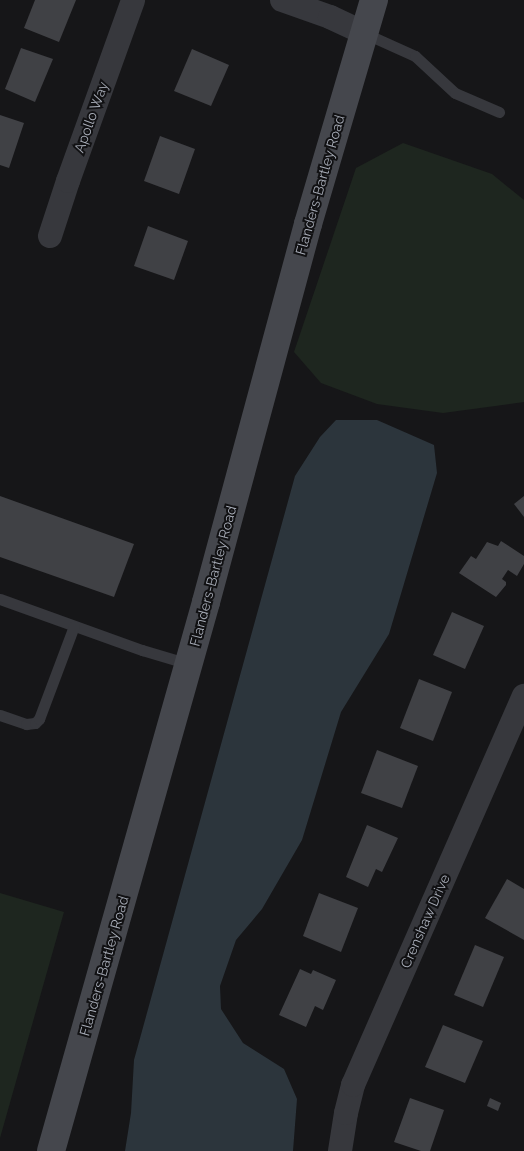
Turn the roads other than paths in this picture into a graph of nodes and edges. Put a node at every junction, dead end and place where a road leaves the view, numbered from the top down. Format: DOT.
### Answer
graph roads {
  1 [pos="134,0"];
  2 [pos="282,0"];
  3 [pos="374,0"];
  4 [pos="364,33"];
  5 [pos="499,112"];
  6 [pos="50,236"];
  7 [pos="0,599"];
  8 [pos="74,626"];
  9 [pos="189,664"];
  10 [pos="524,696"];
  11 [pos="0,715"];
  12 [pos="517,730"];
  13 [pos="51,1151"];
  14 [pos="340,1151"];
  1 -- 6 [label="street, Apollo Way"];
  2 -- 4 [label="street"];
  3 -- 4 [label="street, Flanders-Bartley Road"];
  4 -- 5 [label="lane"];
  4 -- 9 [label="street, Flanders-Bartley Road"];
  7 -- 8 [label="lane"];
  8 -- 9 [label="lane"];
  8 -- 11 [label="lane"];
  9 -- 13 [label="street, Flanders-Bartley Road"];
  10 -- 12 [label="street, Crenshaw Drive"];
  12 -- 14 [label="street, Crenshaw Drive"];
}
